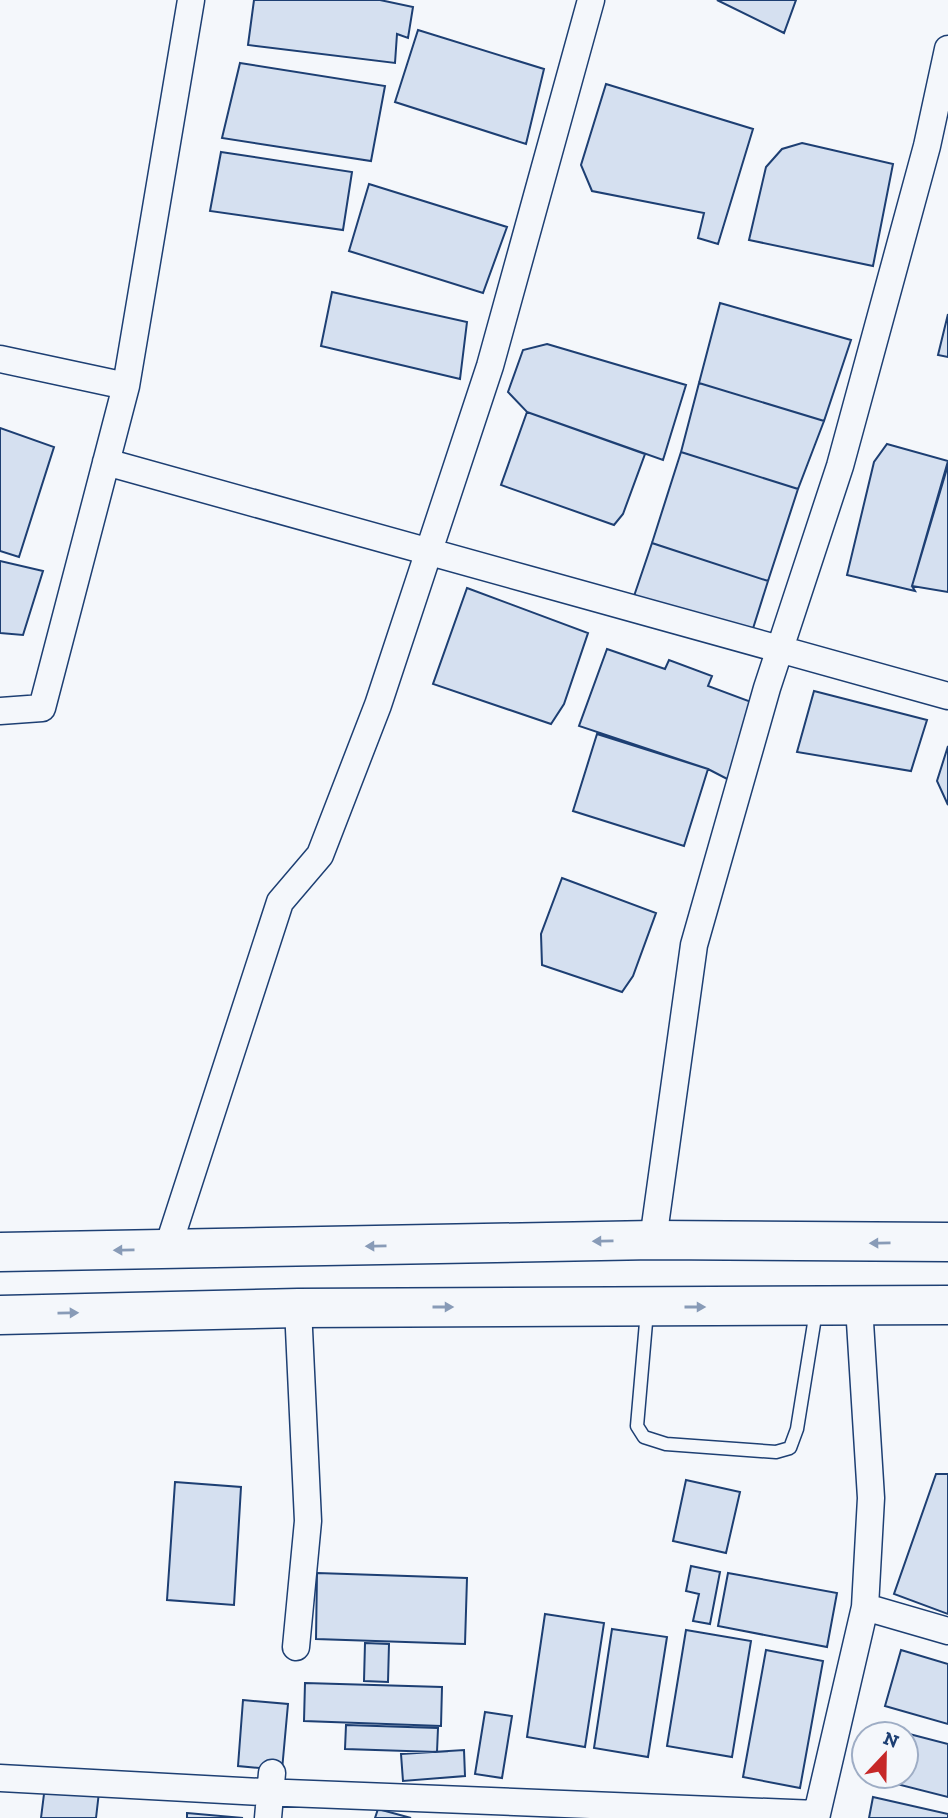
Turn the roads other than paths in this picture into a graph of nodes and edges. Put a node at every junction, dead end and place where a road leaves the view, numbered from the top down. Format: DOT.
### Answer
graph roads {
  1 [pos="191,0"];
  2 [pos="591,0"];
  3 [pos="948,49"];
  4 [pos="0,359"];
  5 [pos="126,386"];
  6 [pos="106,462"];
  7 [pos="428,554"];
  8 [pos="780,648"];
  9 [pos="948,696"];
  10 [pos="0,711"];
  11 [pos="653,1241"];
  12 [pos="948,1242"];
  13 [pos="167,1250"];
  14 [pos="0,1252"];
  15 [pos="948,1305"];
  16 [pos="817,1306"];
  17 [pos="859,1306"];
  18 [pos="647,1307"];
  19 [pos="298,1308"];
  20 [pos="0,1315"];
  21 [pos="865,1607"];
  22 [pos="948,1631"];
  23 [pos="296,1647"];
  24 [pos="0,1778"];
  25 [pos="270,1795"];
  26 [pos="817,1816"];
  1 -- 5 [label="street"];
  2 -- 7 [label="street"];
  3 -- 8 [label="street"];
  4 -- 5 [label="street"];
  5 -- 6 [label="street"];
  6 -- 7 [label="street"];
  6 -- 10 [label="street"];
  7 -- 8 [label="street"];
  7 -- 13 [label="street"];
  8 -- 9 [label="street"];
  8 -- 11 [label="street"];
  12 -- 11 [label="highway, one-way"];
  11 -- 13 [label="highway, one-way"];
  13 -- 14 [label="highway, one-way"];
  15 -- 17 [label="highway"];
  16 -- 17 [label="highway"];
  18 -- 16 [label="highway, one-way"];
  16 -- 18 [label="lane"];
  17 -- 21 [label="street"];
  19 -- 18 [label="highway, one-way"];
  20 -- 19 [label="highway, one-way"];
  19 -- 23 [label="street"];
  21 -- 22 [label="street"];
  21 -- 26 [label="street"];
  24 -- 25 [label="street"];
  25 -- 26 [label="street"];
}
